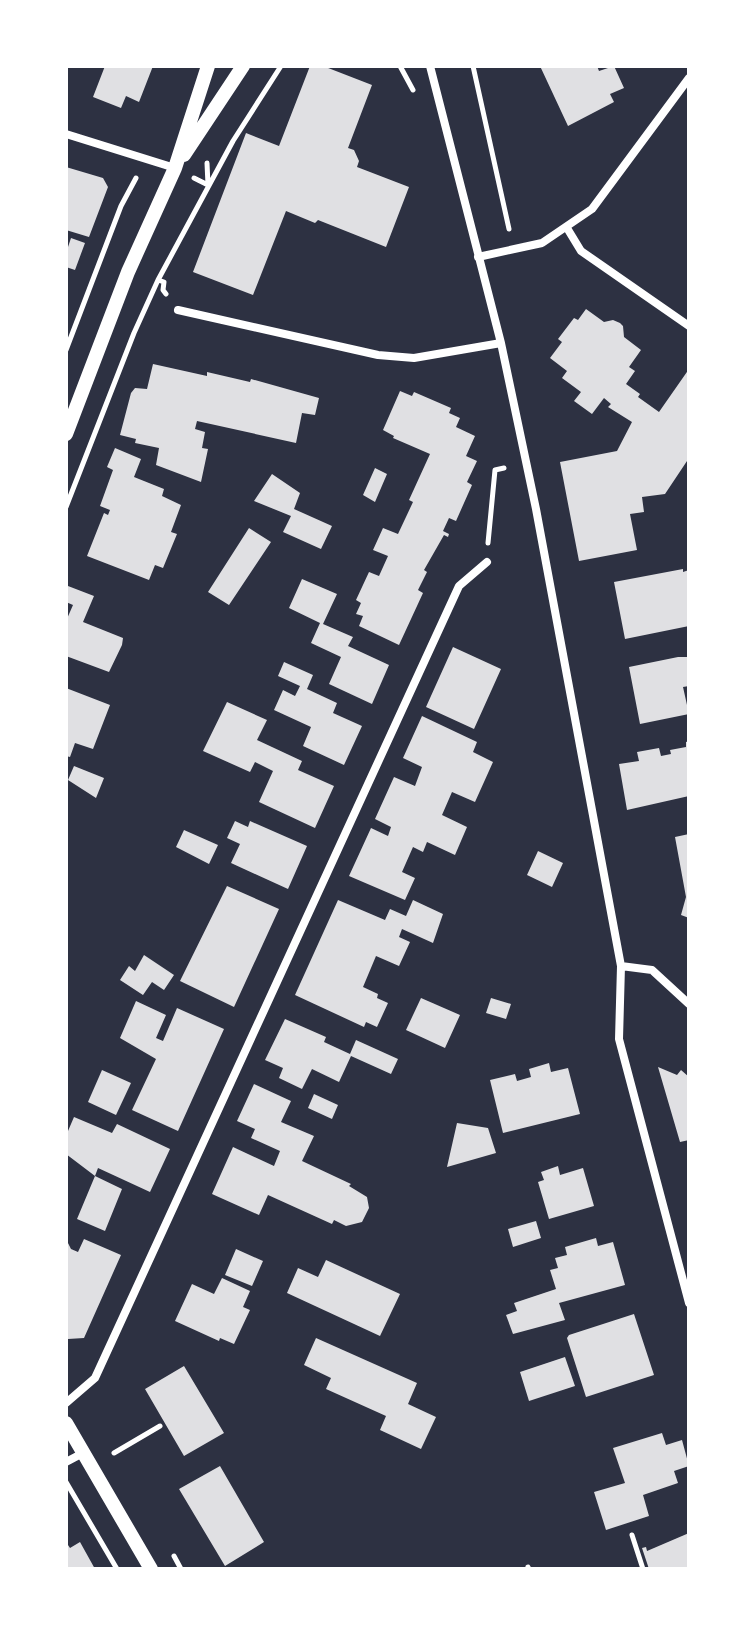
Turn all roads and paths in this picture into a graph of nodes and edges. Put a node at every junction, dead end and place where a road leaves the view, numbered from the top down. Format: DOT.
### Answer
graph roads {
  1 [pos="208,66"];
  2 [pos="243,66"];
  3 [pos="281,66"];
  4 [pos="400,66"];
  5 [pos="430,66"];
  6 [pos="473,66"];
  7 [pos="689,78"];
  8 [pos="413,90"];
  9 [pos="66,134"];
  10 [pos="147,160"];
  11 [pos="175,168"];
  12 [pos="567,228"];
  13 [pos="512,249"];
  14 [pos="478,257"];
  15 [pos="178,310"];
  16 [pos="689,326"];
  17 [pos="501,343"];
  18 [pos="66,350"];
  19 [pos="66,434"];
  20 [pos="504,468"];
  21 [pos="66,507"];
  22 [pos="487,562"];
  23 [pos="621,966"];
  24 [pos="689,1004"];
  25 [pos="689,1303"];
  26 [pos="66,1403"];
  27 [pos="66,1423"];
  28 [pos="160,1426"];
  29 [pos="83,1453"];
  30 [pos="114,1453"];
  31 [pos="66,1462"];
  32 [pos="72,1488"];
  33 [pos="632,1535"];
  34 [pos="117,1569"];
  35 [pos="151,1569"];
  36 [pos="643,1569"];
  1 -- 11 [label="street"];
  2 -- 11 [label="street"];
  3 -- 21 [label="path"];
  4 -- 8 [label="path"];
  5 -- 14 [label="street"];
  6 -- 13 [label="path"];
  7 -- 12 [label="street"];
  9 -- 10 [label="street"];
  10 -- 11 [label="street"];
  10 -- 18 [label="path"];
  11 -- 19 [label="street"];
  12 -- 13 [label="street"];
  12 -- 16 [label="street"];
  13 -- 14 [label="street"];
  14 -- 17 [label="street"];
  15 -- 17 [label="street"];
  17 -- 23 [label="street"];
  20 -- 22 [label="path"];
  22 -- 26 [label="street"];
  23 -- 24 [label="street"];
  23 -- 25 [label="street"];
  27 -- 29 [label="street"];
  28 -- 30 [label="path"];
  29 -- 31 [label="street"];
  29 -- 35 [label="street"];
  32 -- 34 [label="path"];
  33 -- 36 [label="path"];
}
